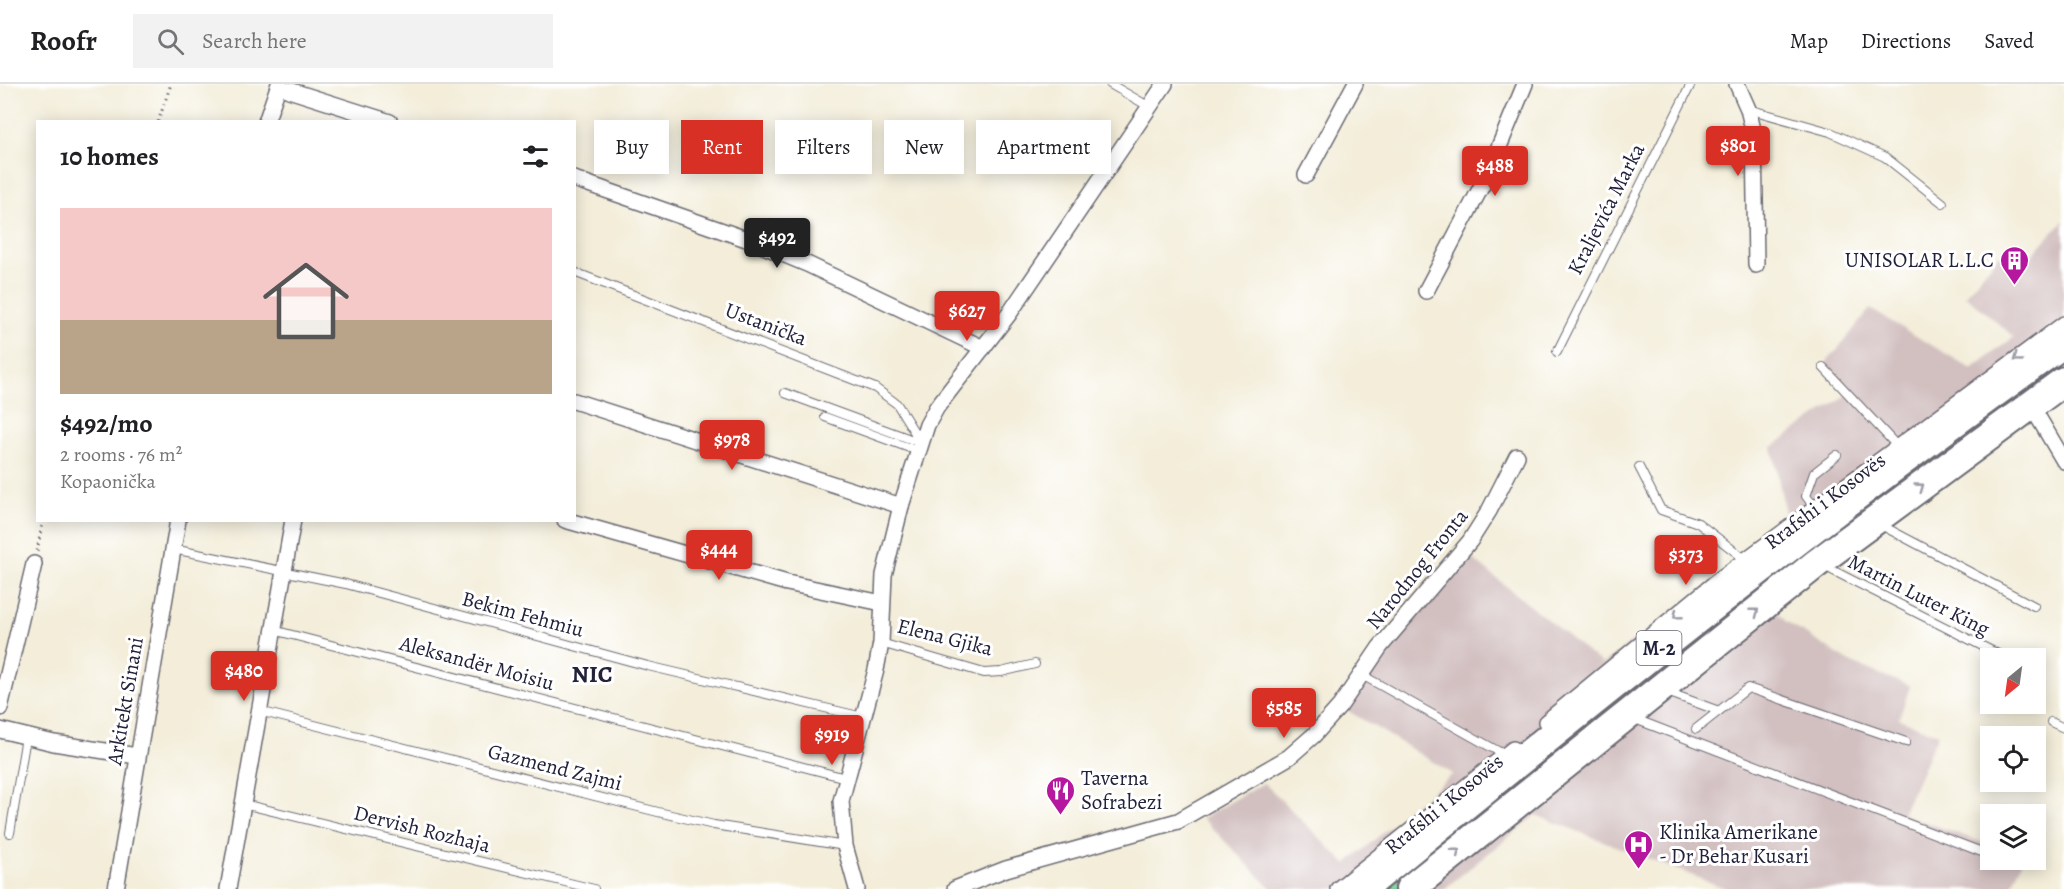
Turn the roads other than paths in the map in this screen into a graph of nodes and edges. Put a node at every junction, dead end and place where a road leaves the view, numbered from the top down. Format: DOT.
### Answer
graph roads {
  1 [pos="1110,84"];
  2 [pos="1164,84"];
  3 [pos="1355,84"];
  4 [pos="1525,84"];
  5 [pos="1691,84"];
  6 [pos="1737,84"];
  7 [pos="284,87"];
  8 [pos="1148,106"];
  9 [pos="1748,109"];
  10 [pos="267,120"];
  11 [pos="384,120"];
  12 [pos="1306,175"];
  13 [pos="576,180"];
  14 [pos="1943,203"];
  15 [pos="1756,265"];
  16 [pos="576,274"];
  17 [pos="1426,291"];
  18 [pos="2064,324"];
  19 [pos="2064,343"];
  20 [pos="983,348"];
  21 [pos="1557,352"];
  22 [pos="1823,367"];
  23 [pos="2064,381"];
  24 [pos="785,393"];
  25 [pos="576,402"];
  26 [pos="2031,405"];
  27 [pos="825,417"];
  28 [pos="920,447"];
  29 [pos="1898,447"];
  30 [pos="1837,455"];
  31 [pos="1517,456"];
  32 [pos="2064,461"];
  33 [pos="1639,466"];
  34 [pos="901,506"];
  35 [pos="1815,508"];
  36 [pos="1873,521"];
  37 [pos="178,522"];
  38 [pos="292,522"];
  39 [pos="572,522"];
  40 [pos="173,549"];
  41 [pos="1746,560"];
  42 [pos="1817,563"];
  43 [pos="34,564"];
  44 [pos="283,569"];
  45 [pos="882,603"];
  46 [pos="2034,606"];
  47 [pos="273,630"];
  48 [pos="881,643"];
  49 [pos="1986,648"];
  50 [pos="1035,664"];
  51 [pos="1362,675"];
  52 [pos="1658,689"];
  53 [pos="0,708"];
  54 [pos="259,711"];
  55 [pos="1719,711"];
  56 [pos="1626,715"];
  57 [pos="863,717"];
  58 [pos="2051,722"];
  59 [pos="2064,728"];
  60 [pos="1696,729"];
  61 [pos="0,730"];
  62 [pos="26,737"];
  63 [pos="1906,742"];
  64 [pos="1505,755"];
  65 [pos="137,756"];
  66 [pos="846,778"];
  67 [pos="242,803"];
  68 [pos="10,833"];
  69 [pos="845,846"];
  70 [pos="1980,851"];
  71 [pos="1417,887"];
  72 [pos="116,889"];
  73 [pos="228,889"];
  74 [pos="594,889"];
  75 [pos="857,889"];
  76 [pos="955,889"];
  77 [pos="1338,889"];
  78 [pos="1363,889"];
  1 -- 8 [label="lane"];
  2 -- 8 [label="street"];
  3 -- 12 [label="street"];
  4 -- 17 [label="street"];
  5 -- 21 [label="lane, Kraljevića Marka"];
  6 -- 9 [label="street"];
  7 -- 10 [label="street"];
  7 -- 11 [label="street"];
  8 -- 20 [label="street"];
  9 -- 14 [label="lane"];
  9 -- 15 [label="street"];
  13 -- 20 [label="street"];
  16 -- 28 [label="lane, Ustanička"];
  18 -- 29 [label="street, Rrafshi i Kosovës, one-way"];
  19 -- 78 [label="highway, Rrafshi i Kosovës / M-2"];
  20 -- 28 [label="street"];
  22 -- 29 [label="lane"];
  23 -- 26 [label="highway, M-2"];
  24 -- 28 [label="lane"];
  25 -- 34 [label="street"];
  26 -- 32 [label="street"];
  36 -- 26 [label="highway, M-2, one-way"];
  27 -- 28 [label="lane"];
  28 -- 34 [label="street"];
  29 -- 35 [label="street, Rrafshi i Kosovës"];
  30 -- 35 [label="lane"];
  31 -- 51 [label="street, Narodnog Fronta"];
  33 -- 41 [label="lane"];
  34 -- 45 [label="street"];
  35 -- 41 [label="street, Rrafshi i Kosovës"];
  36 -- 42 [label="highway, M-2"];
  36 -- 46 [label="lane"];
  37 -- 40 [label="street, Arkitekt Sinani"];
  38 -- 44 [label="street"];
  39 -- 45 [label="street"];
  40 -- 44 [label="lane, Bekim Fehmiu"];
  40 -- 65 [label="street, Arkitekt Sinani"];
  41 -- 64 [label="street, Rrafshi i Kosovës, one-way"];
  42 -- 49 [label="lane, Martin Luter King"];
  52 -- 42 [label="highway, M-2, one-way"];
  43 -- 53 [label="street"];
  44 -- 47 [label="street"];
  44 -- 57 [label="lane, Bekim Fehmiu"];
  45 -- 48 [label="street"];
  47 -- 54 [label="street"];
  47 -- 66 [label="lane, Aleksandër Moisiu"];
  48 -- 50 [label="lane, Elena Gjika"];
  48 -- 57 [label="street, Elena Gjika"];
  51 -- 64 [label="lane"];
  51 -- 76 [label="street, Narodnog Fronta"];
  52 -- 55 [label="lane"];
  52 -- 56 [label="highway, M-2"];
  54 -- 67 [label="street"];
  54 -- 69 [label="lane, Gazmend Zajmi"];
  55 -- 60 [label="lane"];
  55 -- 63 [label="lane"];
  56 -- 70 [label="lane"];
  71 -- 56 [label="highway, M-2, one-way"];
  57 -- 66 [label="street, Elena Gjika"];
  58 -- 59 [label="lane"];
  61 -- 62 [label="street"];
  62 -- 65 [label="street"];
  62 -- 68 [label="lane"];
  64 -- 77 [label="street, Rrafshi i Kosovës"];
  65 -- 72 [label="street, Arkitekt Sinani"];
  66 -- 69 [label="street, Elena Gjika"];
  67 -- 73 [label="street"];
  67 -- 74 [label="lane, Dervish Rozhaja"];
  69 -- 75 [label="street, Elena Gjika"];
}
